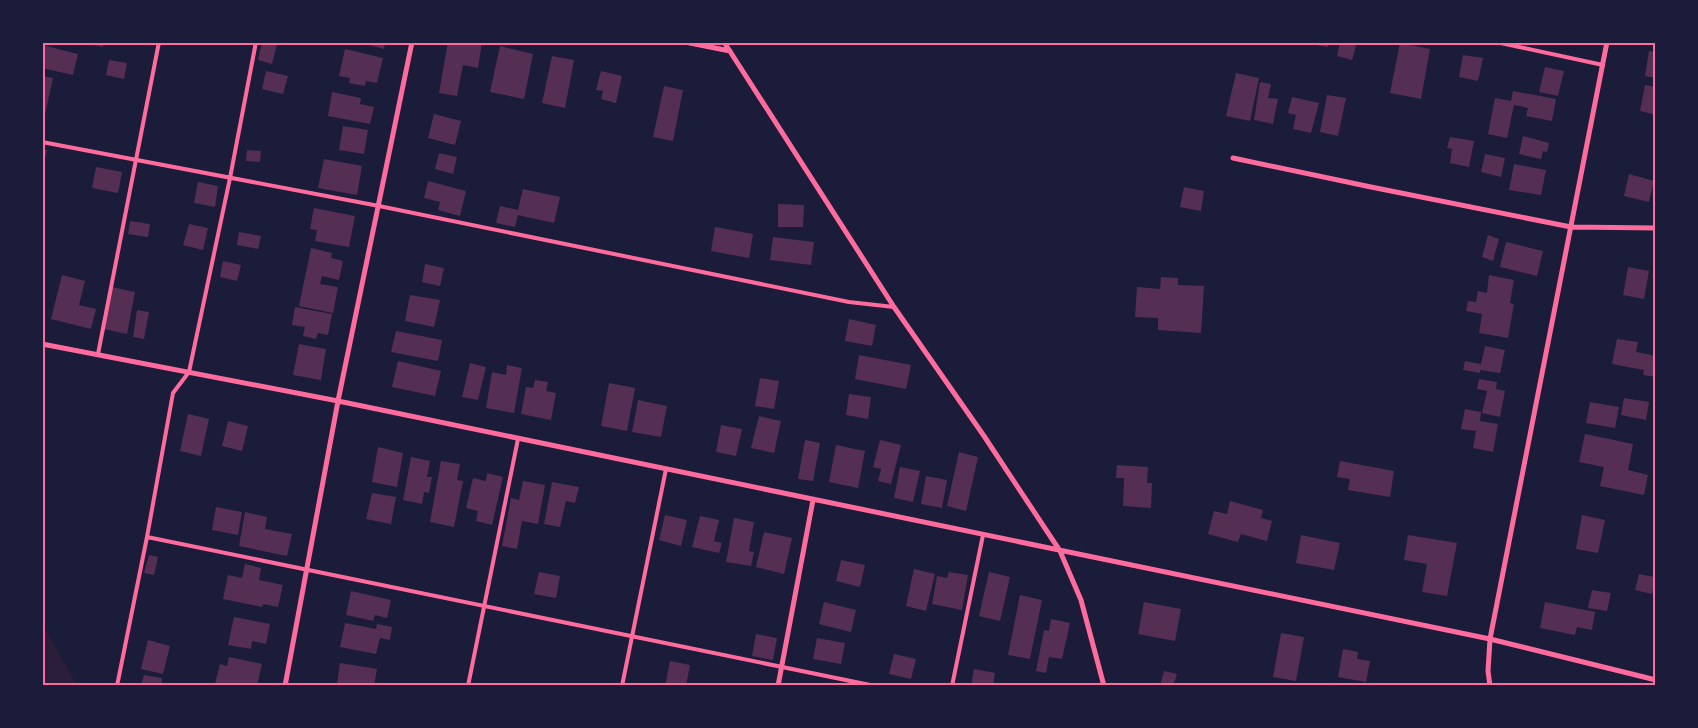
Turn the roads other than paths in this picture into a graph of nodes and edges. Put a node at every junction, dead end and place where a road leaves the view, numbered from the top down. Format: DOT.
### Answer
graph roads {
  1 [pos="159,42"];
  2 [pos="256,42"];
  3 [pos="412,42"];
  4 [pos="685,42"];
  5 [pos="724,42"];
  6 [pos="1496,42"];
  7 [pos="1607,42"];
  8 [pos="730,51"];
  9 [pos="1603,65"];
  10 [pos="42,142"];
  11 [pos="1233,158"];
  12 [pos="135,160"];
  13 [pos="230,178"];
  14 [pos="379,206"];
  15 [pos="1572,226"];
  16 [pos="1656,228"];
  17 [pos="894,307"];
  18 [pos="42,344"];
  19 [pos="98,354"];
  20 [pos="189,372"];
  21 [pos="338,401"];
  22 [pos="518,439"];
  23 [pos="666,470"];
  24 [pos="813,500"];
  25 [pos="983,535"];
  26 [pos="147,537"];
  27 [pos="1060,551"];
  28 [pos="307,569"];
  29 [pos="484,606"];
  30 [pos="631,635"];
  31 [pos="1490,639"];
  32 [pos="782,667"];
  33 [pos="1655,678"];
  34 [pos="117,686"];
  35 [pos="285,686"];
  36 [pos="468,686"];
  37 [pos="622,686"];
  38 [pos="778,686"];
  39 [pos="875,686"];
  40 [pos="952,686"];
  41 [pos="1104,686"];
  42 [pos="1490,686"];
  1 -- 12 [label="lane"];
  2 -- 13 [label="lane"];
  3 -- 14 [label="street"];
  4 -- 8 [label="street"];
  5 -- 8 [label="street"];
  6 -- 9 [label="lane"];
  7 -- 9 [label="street"];
  8 -- 17 [label="street"];
  9 -- 15 [label="street"];
  10 -- 12 [label="lane"];
  11 -- 15 [label="street"];
  12 -- 13 [label="lane"];
  12 -- 19 [label="lane"];
  13 -- 14 [label="lane"];
  13 -- 20 [label="lane"];
  14 -- 17 [label="lane"];
  14 -- 21 [label="street"];
  15 -- 16 [label="street"];
  15 -- 31 [label="street"];
  17 -- 27 [label="street"];
  18 -- 19 [label="street"];
  19 -- 20 [label="street"];
  20 -- 21 [label="street"];
  20 -- 26 [label="lane"];
  21 -- 22 [label="street"];
  21 -- 28 [label="street"];
  22 -- 23 [label="street"];
  22 -- 29 [label="lane"];
  23 -- 24 [label="street"];
  23 -- 30 [label="lane"];
  24 -- 25 [label="street"];
  24 -- 32 [label="street"];
  25 -- 27 [label="street"];
  25 -- 40 [label="lane"];
  26 -- 28 [label="lane"];
  26 -- 34 [label="lane"];
  27 -- 31 [label="street"];
  27 -- 41 [label="street"];
  28 -- 29 [label="lane"];
  28 -- 35 [label="street"];
  29 -- 30 [label="lane"];
  29 -- 36 [label="lane"];
  30 -- 32 [label="lane"];
  30 -- 37 [label="lane"];
  31 -- 33 [label="street"];
  31 -- 42 [label="street"];
  32 -- 38 [label="street"];
  32 -- 39 [label="lane"];
}
